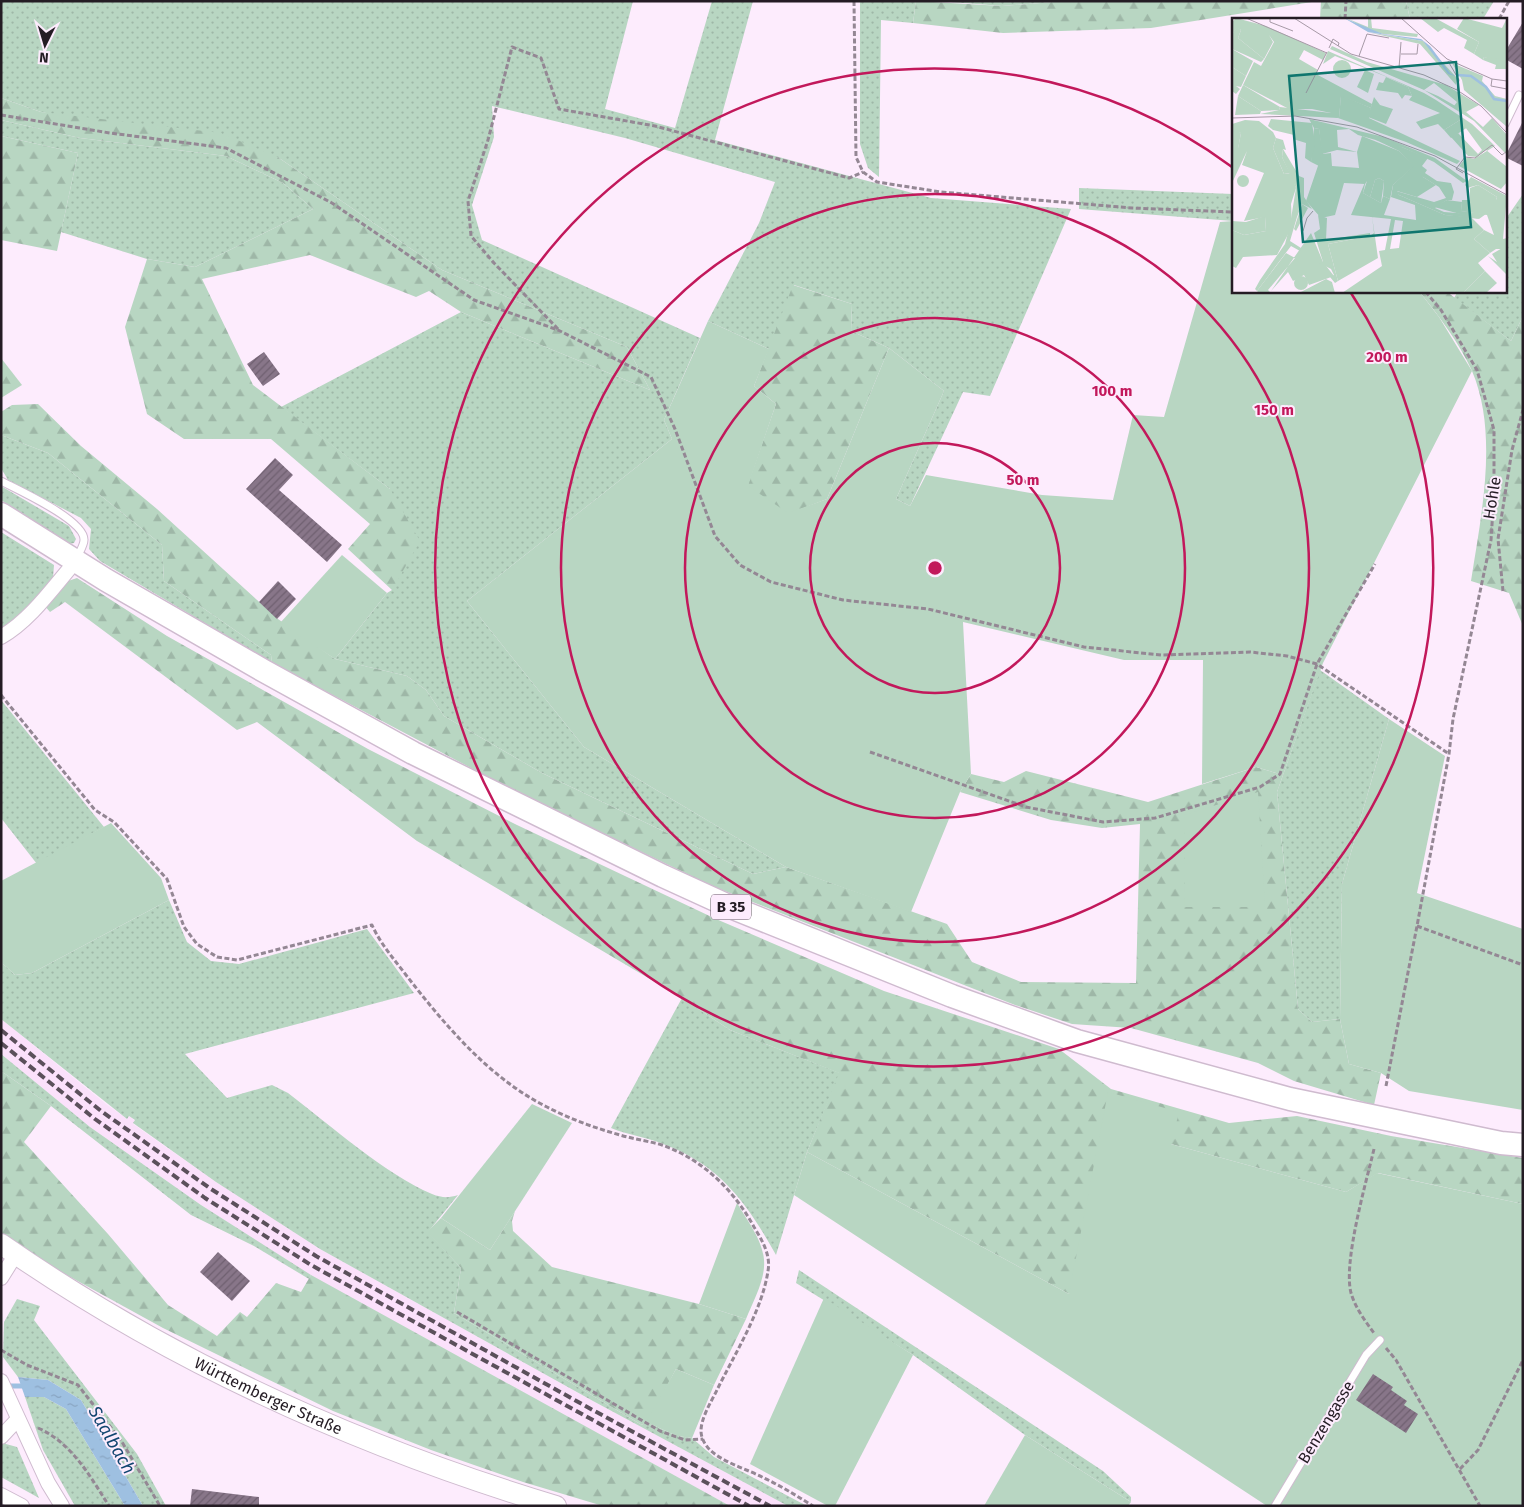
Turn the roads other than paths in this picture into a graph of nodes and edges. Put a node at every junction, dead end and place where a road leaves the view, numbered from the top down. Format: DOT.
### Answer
graph roads {
  1 [pos="1519,95"];
  2 [pos="1506,122"];
  3 [pos="1,481"];
  4 [pos="1,514"];
  5 [pos="76,561"];
  6 [pos="1,636"];
  7 [pos="1523,1145"];
  8 [pos="8,1249"];
  9 [pos="1,1278"];
  10 [pos="1380,1340"];
  11 [pos="1,1381"];
  12 [pos="18,1420"];
  13 [pos="1,1437"];
  14 [pos="1,1495"];
  15 [pos="517,1500"];
  16 [pos="22,1506"];
  17 [pos="62,1506"];
  18 [pos="556,1506"];
  19 [pos="1275,1506"];
  1 -- 2 [label="lane"];
  3 -- 5 [label="lane"];
  4 -- 5 [label="main road, B 35"];
  5 -- 6 [label="street"];
  5 -- 7 [label="main road, B 35"];
  8 -- 9 [label="street"];
  8 -- 15 [label="main road, Württemberger Straße"];
  10 -- 19 [label="lane, Benzengasse"];
  11 -- 12 [label="street"];
  12 -- 13 [label="street"];
  12 -- 17 [label="street"];
  14 -- 16 [label="street"];
  15 -- 18 [label="main road, Württemberger Straße"];
}
